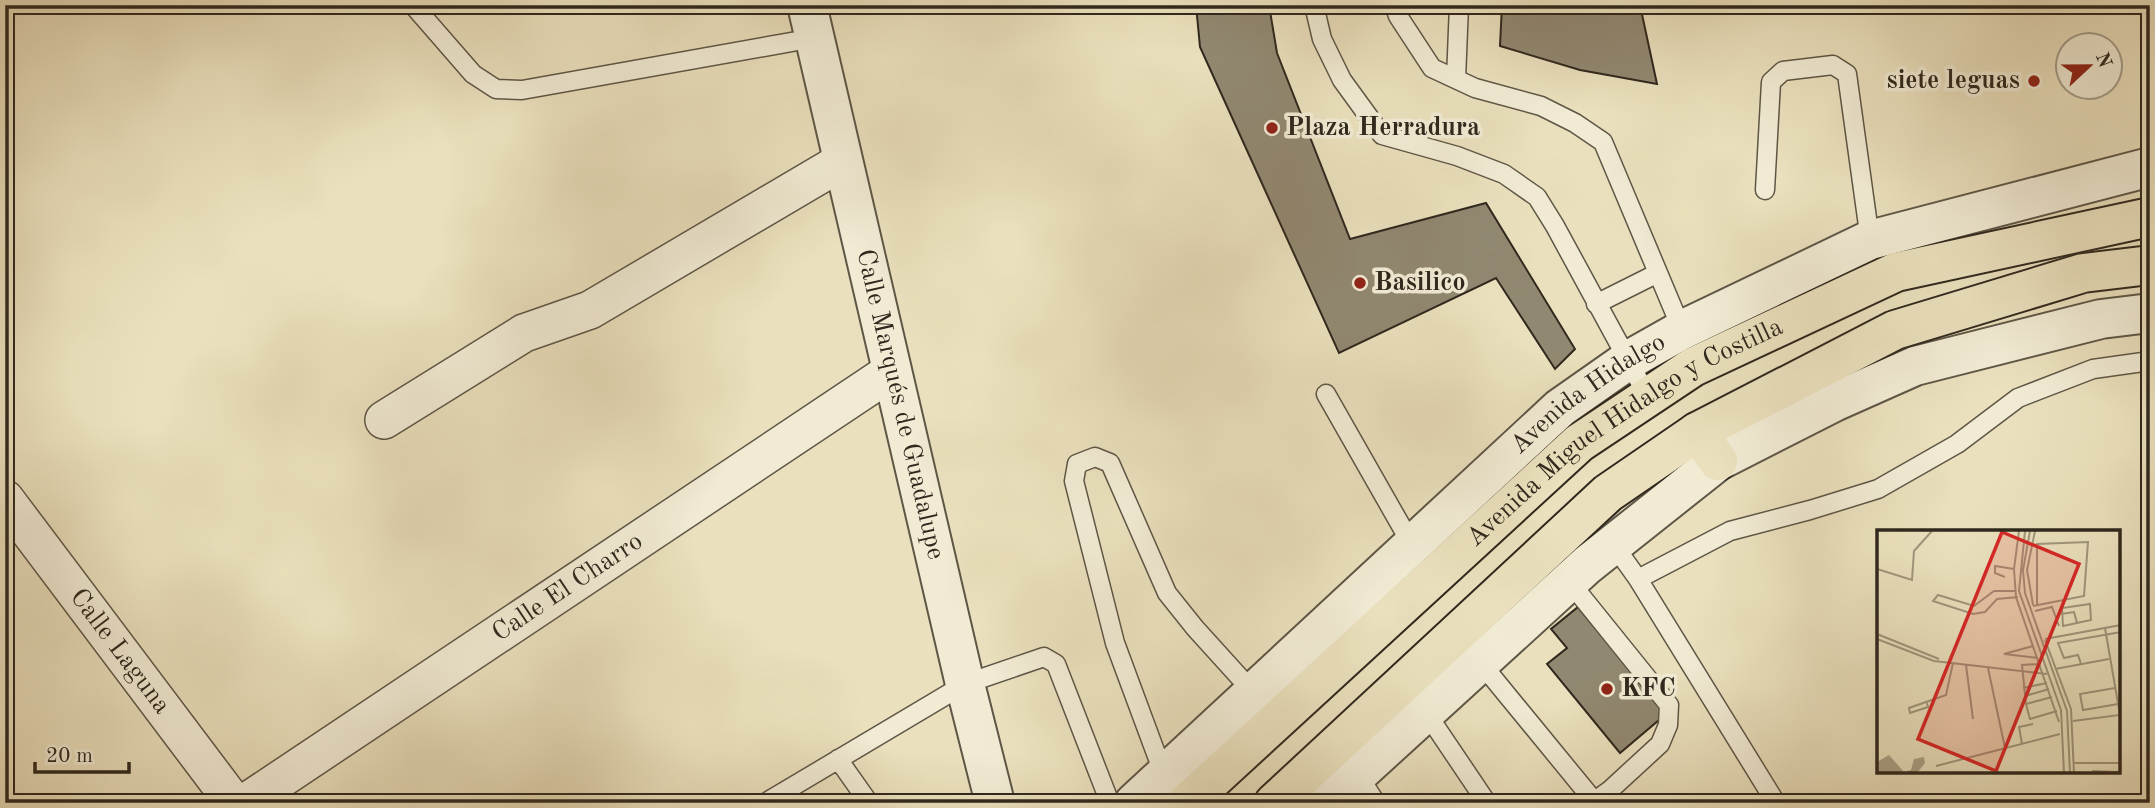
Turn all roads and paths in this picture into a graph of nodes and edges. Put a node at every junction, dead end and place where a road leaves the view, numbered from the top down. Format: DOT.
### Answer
graph roads {
  1 [pos="413,5"];
  2 [pos="1314,5"];
  3 [pos="1394,5"];
  4 [pos="1459,5"];
  5 [pos="811,22"];
  6 [pos="1456,79"];
  7 [pos="843,161"];
  8 [pos="2150,167"];
  9 [pos="1765,190"];
  10 [pos="2150,217"];
  11 [pos="1870,240"];
  12 [pos="2150,265"];
  13 [pos="1658,273"];
  14 [pos="1596,304"];
  15 [pos="2150,313"];
  16 [pos="1682,330"];
  17 [pos="1627,361"];
  18 [pos="2150,361"];
  19 [pos="892,371"];
  20 [pos="1326,394"];
  21 [pos="1648,397"];
  22 [pos="384,420"];
  23 [pos="1707,446"];
  24 [pos="5,499"];
  25 [pos="1613,544"];
  26 [pos="1412,545"];
  27 [pos="1638,579"];
  28 [pos="1569,582"];
  29 [pos="1480,662"];
  30 [pos="965,684"];
  31 [pos="1253,692"];
  32 [pos="1425,711"];
  33 [pos="838,760"];
  34 [pos="1366,788"];
  35 [pos="1176,789"];
  36 [pos="773,801"];
  37 [pos="1593,802"];
  38 [pos="234,803"];
  39 [pos="245,803"];
  40 [pos="869,803"];
  41 [pos="995,803"];
  42 [pos="1110,803"];
  43 [pos="1134,803"];
  44 [pos="1274,803"];
  45 [pos="1326,803"];
  46 [pos="1487,803"];
  47 [pos="1776,803"];
  1 -- 5 [label="lane"];
  2 -- 14 [label="lane"];
  3 -- 6 [label="lane"];
  4 -- 6 [label="lane"];
  5 -- 7 [label="street, Calle Marqués de Guadalupe"];
  6 -- 13 [label="lane"];
  7 -- 19 [label="street, Calle Marqués de Guadalupe"];
  7 -- 22 [label="street"];
  8 -- 11 [label="street, Avenida Hidalgo"];
  9 -- 11 [label="lane"];
  10 -- 21 [label="main road, Avenida Miguel Hidalgo y Costilla"];
  11 -- 16 [label="street, Avenida Hidalgo"];
  12 -- 23 [label="main road, Avenida Miguel Hidalgo y Costilla"];
  13 -- 14 [label="lane"];
  13 -- 16 [label="lane"];
  14 -- 17 [label="lane"];
  15 -- 23 [label="street"];
  16 -- 17 [label="street, Avenida Hidalgo"];
  17 -- 21 [label="lane"];
  17 -- 26 [label="street, Avenida Hidalgo"];
  18 -- 27 [label="lane"];
  19 -- 30 [label="street, Calle Marqués de Guadalupe"];
  19 -- 39 [label="street, Calle El Charro"];
  20 -- 26 [label="lane"];
  21 -- 35 [label="main road, Avenida Miguel Hidalgo y Costilla"];
  23 -- 25 [label="street"];
  23 -- 44 [label="main road, Avenida Miguel Hidalgo y Costilla"];
  24 -- 38 [label="street, Calle Laguna"];
  25 -- 27 [label="lane"];
  25 -- 28 [label="street"];
  26 -- 31 [label="street, Avenida Hidalgo"];
  27 -- 47 [label="lane"];
  28 -- 29 [label="street"];
  28 -- 37 [label="lane"];
  29 -- 32 [label="street"];
  29 -- 37 [label="lane"];
  30 -- 33 [label="lane"];
  30 -- 41 [label="street, Calle Marqués de Guadalupe"];
  30 -- 42 [label="lane"];
  31 -- 35 [label="street, Avenida Hidalgo"];
  31 -- 35 [label="lane"];
  32 -- 34 [label="street"];
  32 -- 46 [label="lane"];
  33 -- 36 [label="lane"];
  33 -- 40 [label="lane"];
  34 -- 45 [label="street"];
  35 -- 43 [label="street, Avenida Hidalgo"];
}
